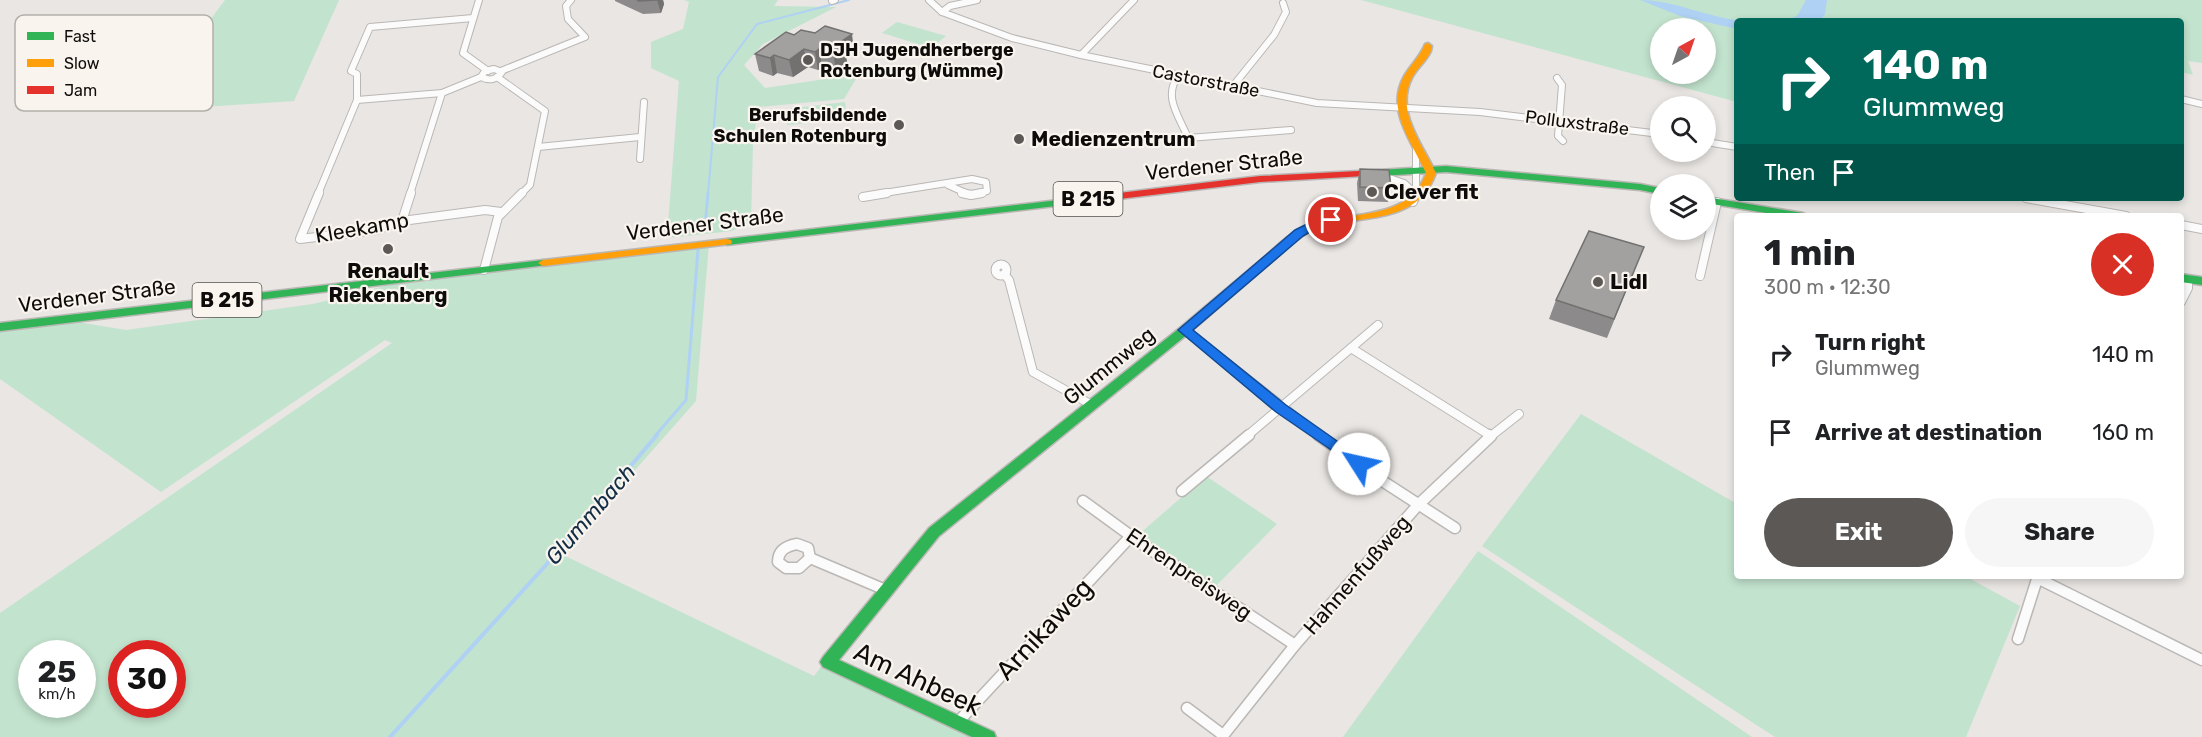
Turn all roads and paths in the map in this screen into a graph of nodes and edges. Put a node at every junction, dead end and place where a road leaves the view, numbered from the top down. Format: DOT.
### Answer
graph roads {
  1 [pos="479,0"];
  2 [pos="572,0"];
  3 [pos="929,0"];
  4 [pos="977,0"];
  5 [pos="1134,0"];
  6 [pos="1283,3"];
  7 [pos="942,12"];
  8 [pos="473,18"];
  9 [pos="1428,46"];
  10 [pos="1081,55"];
  11 [pos="488,71"];
  12 [pos="499,74"];
  13 [pos="1178,76"];
  14 [pos="481,77"];
  15 [pos="1557,78"];
  16 [pos="1233,86"];
  17 [pos="441,93"];
  18 [pos="357,100"];
  19 [pos="2184,100"];
  20 [pos="644,102"];
  21 [pos="2202,104"];
  22 [pos="1401,107"];
  23 [pos="1466,111"];
  24 [pos="1493,114"];
  25 [pos="1558,120"];
  26 [pos="1291,130"];
  27 [pos="1650,133"];
  28 [pos="640,137"];
  29 [pos="1563,141"];
  30 [pos="1716,144"];
  31 [pos="538,147"];
  32 [pos="1416,147"];
  33 [pos="1734,147"];
  34 [pos="640,159"];
  35 [pos="1369,172"];
  36 [pos="1416,172"];
  37 [pos="1431,172"];
  38 [pos="948,185"];
  39 [pos="1594,185"];
  40 [pos="1650,189"];
  41 [pos="1650,194"];
  42 [pos="863,197"];
  43 [pos="1415,198"];
  44 [pos="2043,201"];
  45 [pos="1716,202"];
  46 [pos="501,212"];
  47 [pos="1784,213"];
  48 [pos="2109,213"];
  49 [pos="402,221"];
  50 [pos="2184,226"];
  51 [pos="2202,229"];
  52 [pos="1704,240"];
  53 [pos="484,270"];
  54 [pos="1004,274"];
  55 [pos="1700,276"];
  56 [pos="2184,278"];
  57 [pos="2202,281"];
  58 [pos="2184,296"];
  59 [pos="1378,325"];
  60 [pos="0,327"];
  61 [pos="1185,330"];
  62 [pos="1351,348"];
  63 [pos="1092,405"];
  64 [pos="1281,409"];
  65 [pos="1519,414"];
  66 [pos="1491,436"];
  67 [pos="1182,491"];
  68 [pos="1083,501"];
  69 [pos="1418,505"];
  70 [pos="1455,528"];
  71 [pos="1131,536"];
  72 [pos="810,558"];
  73 [pos="2037,579"];
  74 [pos="2042,579"];
  75 [pos="888,591"];
  76 [pos="2018,639"];
  77 [pos="1296,645"];
  78 [pos="2202,660"];
  79 [pos="828,662"];
  80 [pos="1187,708"];
  81 [pos="958,722"];
  82 [pos="1222,736"];
  83 [pos="988,737"];
  1 -- 8 [label="street"];
  2 -- 12 [label="street"];
  3 -- 7 [label="street"];
  4 -- 7 [label="street"];
  5 -- 10 [label="street"];
  6 -- 16 [label="street"];
  7 -- 10 [label="street, Castorstraße"];
  8 -- 11 [label="street"];
  8 -- 18 [label="street"];
  9 -- 22 [label="main road"];
  10 -- 13 [label="street, Castorstraße"];
  11 -- 12 [label="street"];
  11 -- 14 [label="street"];
  12 -- 14 [label="street"];
  12 -- 31 [label="street"];
  13 -- 16 [label="street, Castorstraße"];
  13 -- 26 [label="street"];
  14 -- 17 [label="street"];
  15 -- 25 [label="street"];
  16 -- 22 [label="street, Castorstraße"];
  17 -- 18 [label="street"];
  17 -- 49 [label="street"];
  18 -- 49 [label="street, Kleekamp"];
  19 -- 21 [label="street"];
  20 -- 28 [label="street"];
  22 -- 23 [label="street, Polluxstraße"];
  22 -- 32 [label="main road"];
  23 -- 24 [label="street, Polluxstraße"];
  24 -- 25 [label="street, Polluxstraße"];
  25 -- 27 [label="street, Polluxstraße"];
  25 -- 29 [label="street"];
  28 -- 31 [label="street"];
  28 -- 34 [label="street"];
  30 -- 33 [label="street"];
  31 -- 46 [label="street"];
  32 -- 36 [label="street"];
  32 -- 37 [label="main road"];
  35 -- 36 [label="main road, Verdener Straße / B 215"];
  35 -- 43 [label="street"];
  35 -- 53 [label="main road, Verdener Straße / B 215"];
  36 -- 37 [label="main road, Verdener Straße / B 215"];
  36 -- 43 [label="street"];
  37 -- 39 [label="main road, Verdener Straße / B 215"];
  37 -- 43 [label="main road"];
  38 -- 38 [label="street"];
  38 -- 42 [label="street"];
  39 -- 40 [label="main road, Verdener Straße / B 215"];
  39 -- 41 [label="main road, Verdener Straße / B 215"];
  43 -- 61 [label="main road, Glummweg"];
  44 -- 48 [label="street"];
  45 -- 47 [label="main road"];
  46 -- 49 [label="street, Kleekamp"];
  46 -- 53 [label="street"];
  50 -- 51 [label="street"];
  52 -- 55 [label="street"];
  53 -- 60 [label="main road, Verdener Straße / B 215"];
  54 -- 63 [label="street"];
  56 -- 57 [label="main road"];
  56 -- 58 [label="street"];
  59 -- 62 [label="street"];
  61 -- 63 [label="main road, Glummweg"];
  61 -- 64 [label="street"];
  62 -- 64 [label="street"];
  62 -- 66 [label="street"];
  63 -- 75 [label="main road, Glummweg"];
  64 -- 67 [label="street"];
  64 -- 69 [label="street"];
  65 -- 66 [label="street, Hahnenfußweg"];
  66 -- 69 [label="street, Hahnenfußweg"];
  68 -- 71 [label="street, Ehrenpreisweg"];
  69 -- 70 [label="street"];
  69 -- 77 [label="street, Hahnenfußweg"];
  71 -- 77 [label="street, Ehrenpreisweg"];
  71 -- 81 [label="street, Arnikaweg"];
  72 -- 75 [label="street"];
  73 -- 76 [label="street"];
  74 -- 78 [label="street"];
  75 -- 79 [label="main road, Glummweg"];
  77 -- 82 [label="street, Hahnenfußweg"];
  79 -- 81 [label="main road, Am Ahbeek"];
  80 -- 82 [label="street"];
  81 -- 83 [label="main road, Am Ahbeek"];
}
